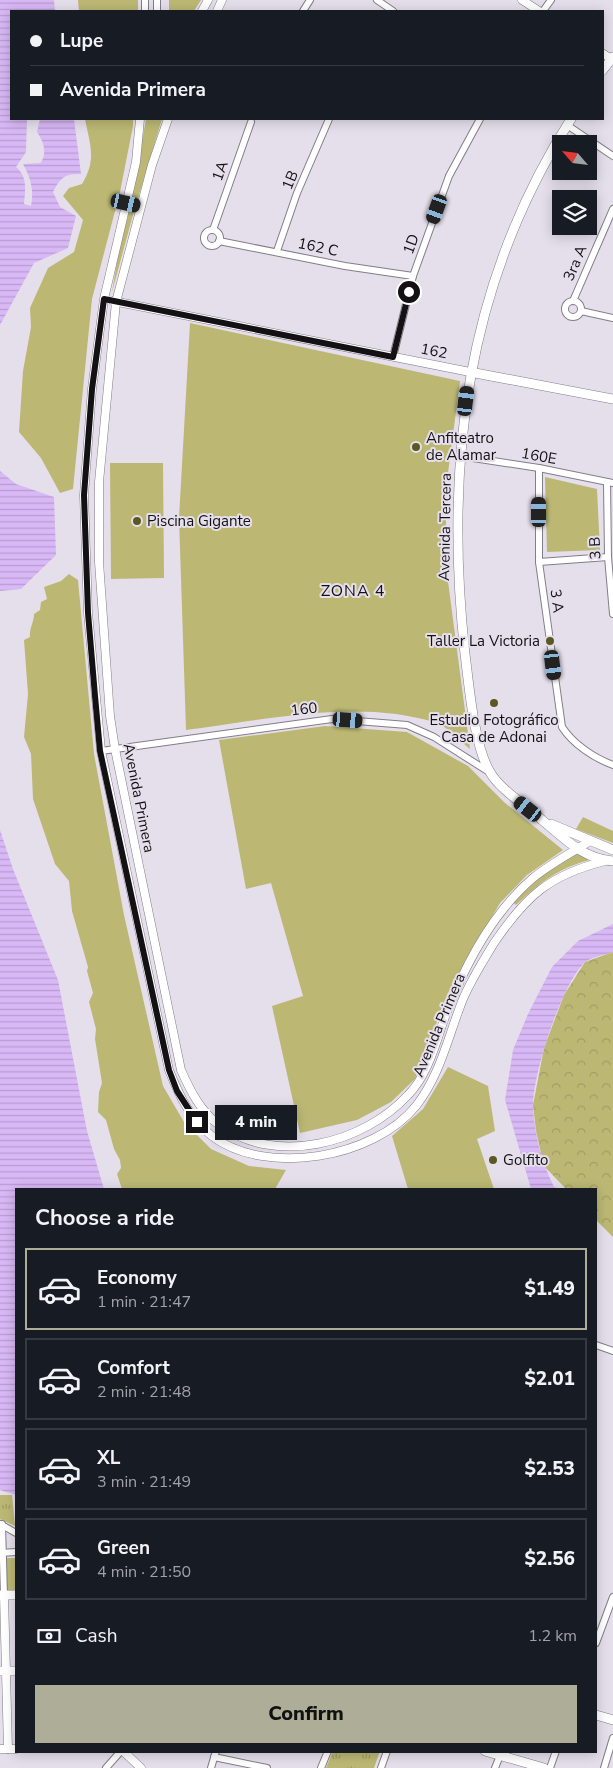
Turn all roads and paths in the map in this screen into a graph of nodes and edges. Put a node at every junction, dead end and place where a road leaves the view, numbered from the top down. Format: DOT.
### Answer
graph roads {
  1 [pos="377,0"];
  2 [pos="522,0"];
  3 [pos="385,9"];
  4 [pos="537,10"];
  5 [pos="140,120"];
  6 [pos="168,120"];
  7 [pos="329,120"];
  8 [pos="479,120"];
  9 [pos="252,122"];
  10 [pos="569,122"];
  11 [pos="613,156"];
  12 [pos="126,203"];
  13 [pos="140,206"];
  14 [pos="613,209"];
  15 [pos="213,230"];
  16 [pos="219,241"];
  17 [pos="277,252"];
  18 [pos="413,276"];
  19 [pos="104,299"];
  20 [pos="573,301"];
  21 [pos="116,302"];
  22 [pos="581,311"];
  23 [pos="613,318"];
  24 [pos="393,357"];
  25 [pos="470,372"];
  26 [pos="613,399"];
  27 [pos="460,456"];
  28 [pos="539,468"];
  29 [pos="610,482"];
  30 [pos="608,557"];
  31 [pos="539,562"];
  32 [pos="613,614"];
  33 [pos="115,748"];
  34 [pos="100,751"];
  35 [pos="613,765"];
  36 [pos="490,773"];
  37 [pos="542,819"];
  38 [pos="590,841"];
  39 [pos="602,845"];
  40 [pos="576,849"];
  41 [pos="613,850"];
  42 [pos="609,861"];
  43 [pos="146,910"];
  44 [pos="134,914"];
  45 [pos="180,1066"];
  46 [pos="169,1070"];
  47 [pos="296,1146"];
  48 [pos="296,1159"];
  49 [pos="597,1345"];
  50 [pos="613,1351"];
  51 [pos="1,1524"];
  52 [pos="15,1532"];
  53 [pos="15,1552"];
  54 [pos="1,1553"];
  55 [pos="15,1594"];
  56 [pos="2,1595"];
  57 [pos="613,1597"];
  58 [pos="597,1640"];
  59 [pos="3,1671"];
  60 [pos="597,1715"];
  61 [pos="613,1720"];
  62 [pos="613,1738"];
  63 [pos="8,1749"];
  64 [pos="120,1753"];
  65 [pos="124,1753"];
  66 [pos="327,1753"];
  67 [pos="386,1753"];
  68 [pos="555,1753"];
  69 [pos="215,1754"];
  70 [pos="501,1754"];
  71 [pos="106,1768"];
  72 [pos="141,1768"];
  73 [pos="210,1768"];
  74 [pos="267,1768"];
  75 [pos="321,1768"];
  76 [pos="381,1768"];
  77 [pos="495,1768"];
  78 [pos="544,1768"];
  79 [pos="550,1768"];
  80 [pos="604,1768"];
  1 -- 3 [label="street"];
  2 -- 4 [label="street"];
  5 -- 12 [label="street, Avenida Primera"];
  6 -- 13 [label="street, Avenida Primera"];
  7 -- 17 [label="street, 1B"];
  8 -- 18 [label="street, 1D"];
  9 -- 15 [label="street, 1A"];
  10 -- 11 [label="street"];
  10 -- 25 [label="main road, Avenida Tercera"];
  12 -- 13 [label="street"];
  12 -- 19 [label="street, Avenida Primera"];
  13 -- 21 [label="street, Avenida Primera"];
  14 -- 20 [label="street, 3ra A"];
  15 -- 16 [label="street"];
  15 -- 16 [label="street"];
  16 -- 17 [label="street, 162 C"];
  17 -- 18 [label="street, 162 C"];
  18 -- 24 [label="street, 1D"];
  19 -- 21 [label="street, 162"];
  19 -- 34 [label="street, Avenida Primera"];
  20 -- 22 [label="street"];
  20 -- 22 [label="street"];
  21 -- 24 [label="street, 162"];
  21 -- 33 [label="street, Avenida Primera"];
  22 -- 23 [label="street"];
  24 -- 25 [label="street, 162"];
  25 -- 26 [label="main road, 162"];
  25 -- 27 [label="main road, Avenida Tercera"];
  27 -- 28 [label="street, 160E"];
  27 -- 36 [label="main road, Avenida Tercera"];
  28 -- 29 [label="street, 160E"];
  28 -- 31 [label="street, 3 A"];
  29 -- 30 [label="street, 3 B"];
  30 -- 31 [label="street"];
  30 -- 32 [label="street, 3 B"];
  31 -- 35 [label="street, 3 A"];
  33 -- 34 [label="street, 160"];
  33 -- 36 [label="street, 160"];
  33 -- 43 [label="street, Avenida Primera"];
  34 -- 44 [label="street, Avenida Primera"];
  36 -- 37 [label="main road, 160"];
  37 -- 38 [label="main road, 160"];
  37 -- 40 [label="main road, 160"];
  38 -- 39 [label="main road, 160"];
  38 -- 40 [label="street, Avenida Primera"];
  39 -- 41 [label="main road, 160"];
  39 -- 42 [label="main road"];
  40 -- 42 [label="main road, 160"];
  40 -- 47 [label="street, Avenida Primera"];
  42 -- 48 [label="street, Avenida Primera"];
  43 -- 44 [label="street"];
  43 -- 45 [label="street, Avenida Primera"];
  44 -- 46 [label="street, Avenida Primera"];
  45 -- 46 [label="street"];
  45 -- 47 [label="street, Avenida Primera"];
  46 -- 48 [label="street, Avenida Primera"];
  47 -- 48 [label="street"];
  49 -- 50 [label="street"];
  51 -- 52 [label="street"];
  51 -- 54 [label="street"];
  53 -- 54 [label="street"];
  54 -- 56 [label="street"];
  55 -- 56 [label="main road"];
  56 -- 59 [label="street"];
  57 -- 58 [label="street"];
  59 -- 63 [label="street"];
  60 -- 61 [label="main road"];
  62 -- 80 [label="street"];
  64 -- 71 [label="street"];
  65 -- 72 [label="street"];
  66 -- 75 [label="street"];
  67 -- 76 [label="street"];
  68 -- 79 [label="street"];
  69 -- 73 [label="street"];
  69 -- 74 [label="street"];
  70 -- 77 [label="street"];
  70 -- 78 [label="main road"];
}
